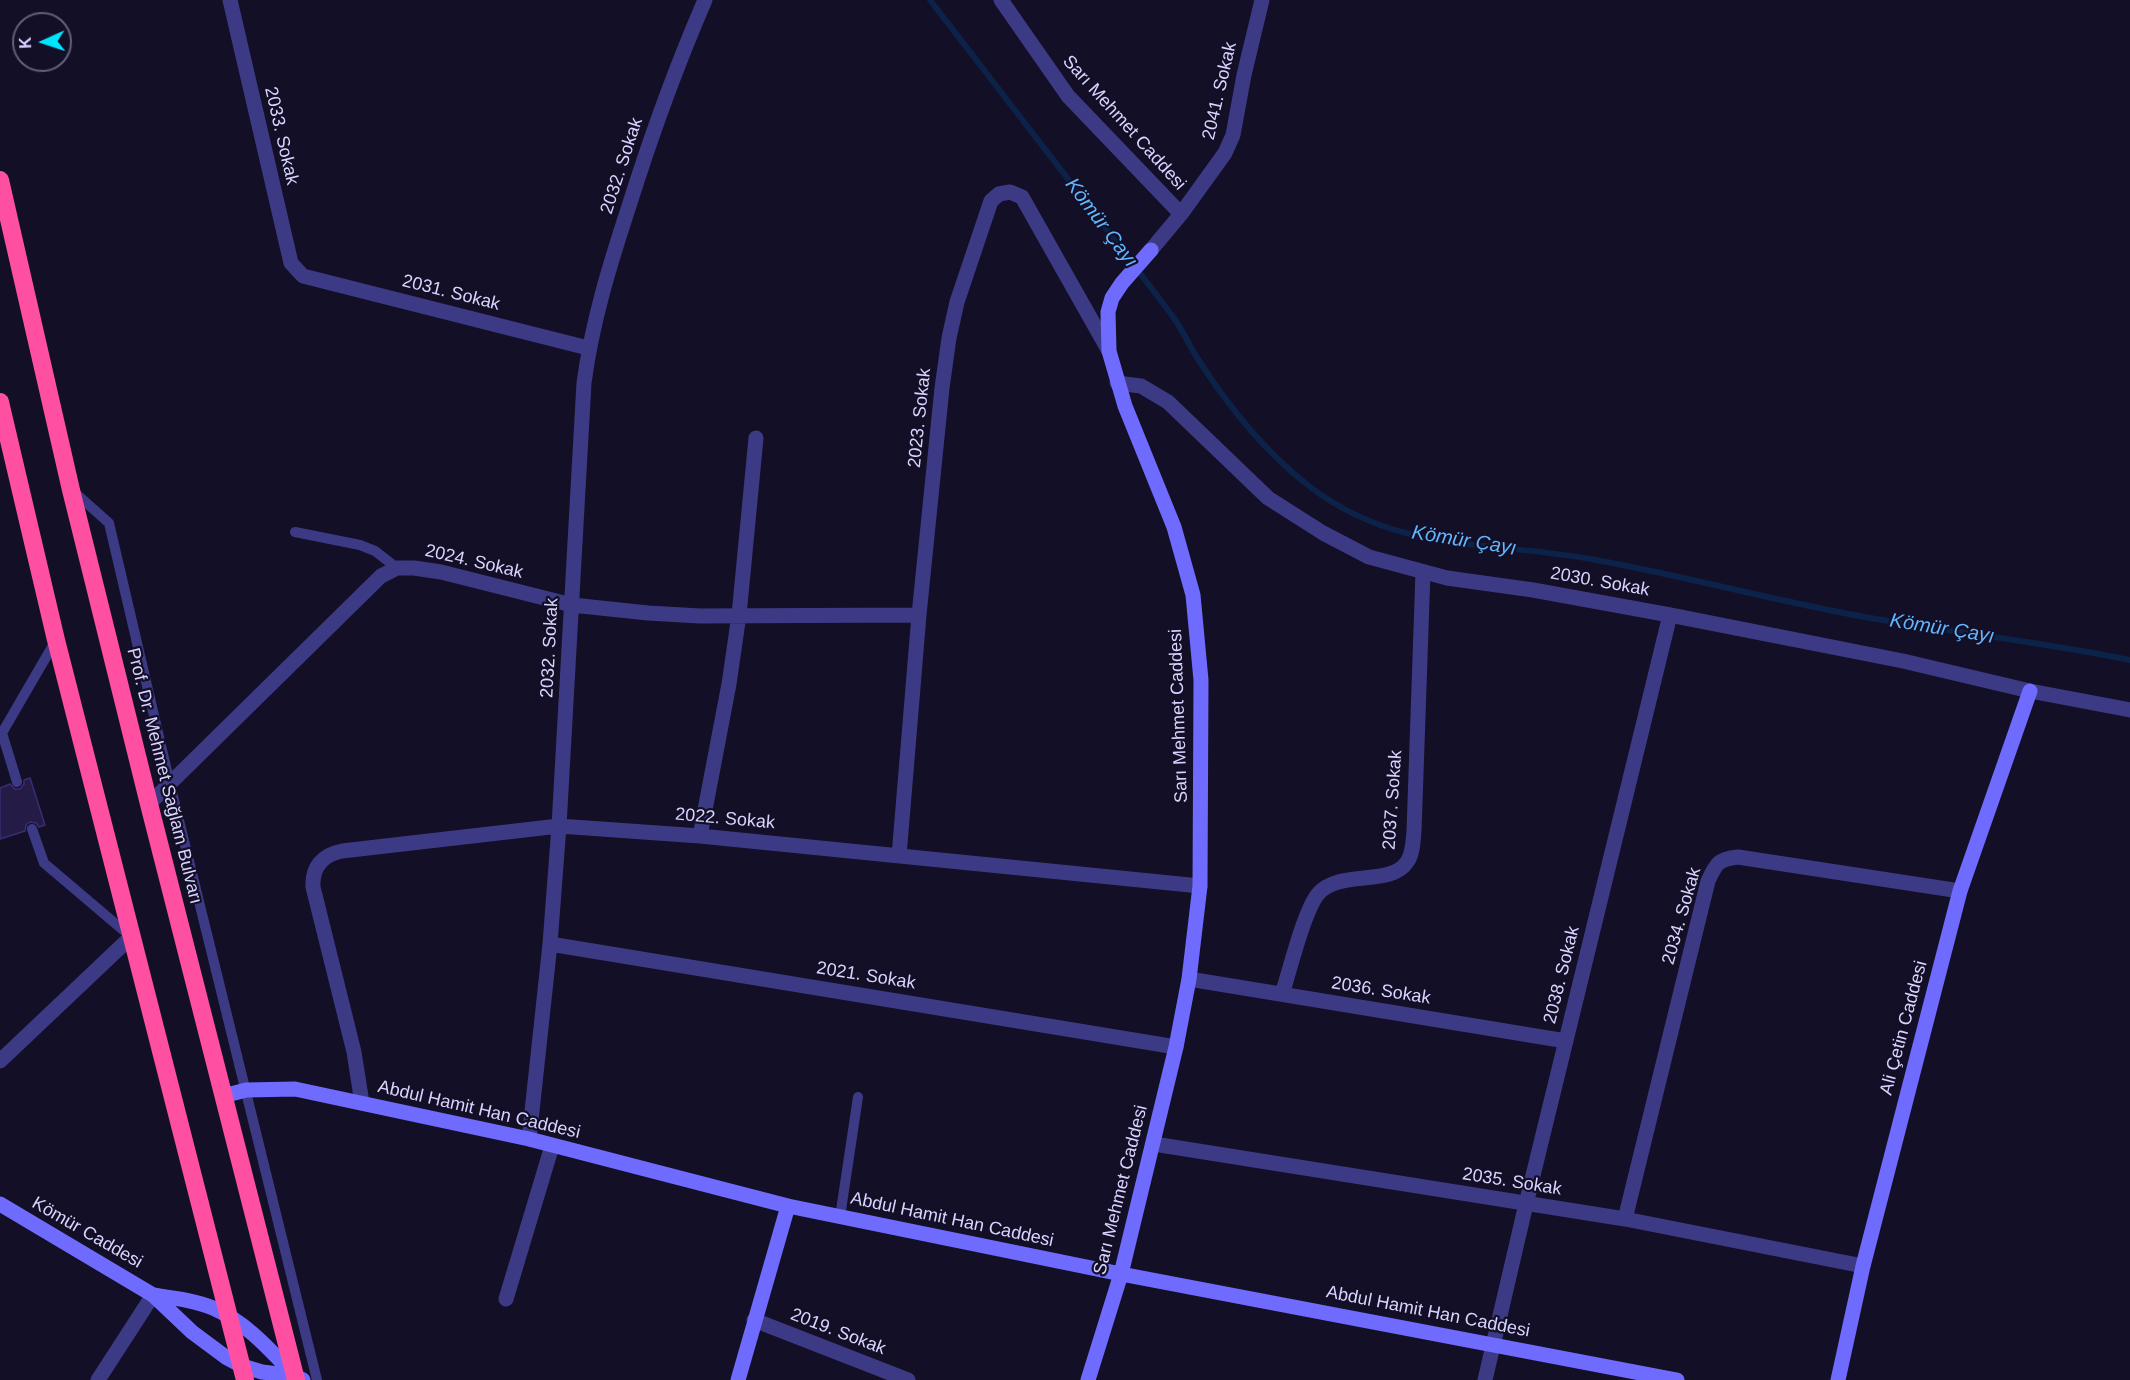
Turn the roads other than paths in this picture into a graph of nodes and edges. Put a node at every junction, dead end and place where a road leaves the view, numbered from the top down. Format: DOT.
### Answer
graph roads {
  1 [pos="230,0"];
  2 [pos="705,0"];
  3 [pos="1000,0"];
  4 [pos="1262,0"];
  5 [pos="0,180"];
  6 [pos="1181,214"];
  7 [pos="303,276"];
  8 [pos="588,348"];
  9 [pos="1109,351"];
  10 [pos="1117,383"];
  11 [pos="0,402"];
  12 [pos="756,438"];
  13 [pos="71,490"];
  14 [pos="295,532"];
  15 [pos="397,568"];
  16 [pos="1423,572"];
  17 [pos="572,605"];
  18 [pos="739,615"];
  19 [pos="920,615"];
  20 [pos="1670,615"];
  21 [pos="56,640"];
  22 [pos="2030,691"];
  23 [pos="2130,710"];
  24 [pos="17,782"];
  25 [pos="170,784"];
  26 [pos="149,804"];
  27 [pos="559,826"];
  28 [pos="32,829"];
  29 [pos="700,836"];
  30 [pos="899,856"];
  31 [pos="1200,886"];
  32 [pos="1960,891"];
  33 [pos="131,937"];
  34 [pos="550,944"];
  35 [pos="1189,979"];
  36 [pos="1282,994"];
  37 [pos="1566,1041"];
  38 [pos="1176,1047"];
  39 [pos="0,1061"];
  40 [pos="246,1090"];
  41 [pos="223,1096"];
  42 [pos="858,1097"];
  43 [pos="362,1103"];
  44 [pos="529,1138"];
  45 [pos="1154,1144"];
  46 [pos="552,1146"];
  47 [pos="0,1204"];
  48 [pos="1526,1204"];
  49 [pos="788,1206"];
  50 [pos="840,1217"];
  51 [pos="1625,1219"];
  52 [pos="1863,1266"];
  53 [pos="1121,1274"];
  54 [pos="153,1295"];
  55 [pos="506,1299"];
  56 [pos="228,1316"];
  57 [pos="754,1320"];
  58 [pos="1495,1345"];
  59 [pos="244,1373"];
  60 [pos="298,1379"];
  61 [pos="98,1380"];
  62 [pos="317,1380"];
  63 [pos="738,1380"];
  64 [pos="908,1380"];
  65 [pos="1088,1380"];
  66 [pos="1485,1380"];
  67 [pos="1677,1380"];
  68 [pos="1838,1380"];
  1 -- 7 [label="street, 2033. Sokak"];
  2 -- 8 [label="street, 2032. Sokak"];
  3 -- 6 [label="street, Sarı Mehmet Caddesi"];
  4 -- 6 [label="street, 2041. Sokak"];
  5 -- 13 [label="highway, Prof. Dr. Mehmet Sağlam Bulvarı"];
  6 -- 9 [label="street, Sarı Mehmet Caddesi"];
  7 -- 8 [label="street, 2031. Sokak"];
  8 -- 17 [label="street, 2032. Sokak"];
  9 -- 10 [label="street, Sarı Mehmet Caddesi"];
  9 -- 19 [label="street, 2023. Sokak"];
  10 -- 16 [label="street, 2030. Sokak"];
  10 -- 31 [label="street, Sarı Mehmet Caddesi"];
  11 -- 21 [label="highway"];
  12 -- 18 [label="street"];
  13 -- 25 [label="lane"];
  13 -- 26 [label="highway, Prof. Dr. Mehmet Sağlam Bulvarı"];
  14 -- 15 [label="lane"];
  15 -- 17 [label="street, 2024. Sokak"];
  15 -- 25 [label="street"];
  16 -- 20 [label="street, 2030. Sokak"];
  16 -- 36 [label="street, 2037. Sokak"];
  17 -- 18 [label="street, 2024. Sokak"];
  17 -- 27 [label="street, 2032. Sokak"];
  18 -- 19 [label="street, 2024. Sokak"];
  18 -- 29 [label="street"];
  19 -- 30 [label="street, 2023. Sokak"];
  20 -- 22 [label="street, 2030. Sokak"];
  20 -- 37 [label="street, 2038. Sokak"];
  21 -- 24 [label="lane"];
  21 -- 33 [label="highway"];
  22 -- 23 [label="street, 2030. Sokak"];
  22 -- 32 [label="street, Ali Çetin Caddesi"];
  25 -- 26 [label="street"];
  25 -- 40 [label="lane"];
  26 -- 41 [label="highway, Prof. Dr. Mehmet Sağlam Bulvarı"];
  27 -- 29 [label="street, 2022. Sokak"];
  27 -- 34 [label="street"];
  27 -- 43 [label="street"];
  28 -- 33 [label="lane"];
  29 -- 30 [label="street, 2022. Sokak"];
  30 -- 31 [label="street, 2022. Sokak"];
  31 -- 35 [label="street, Sarı Mehmet Caddesi"];
  32 -- 51 [label="street, 2034. Sokak"];
  32 -- 52 [label="street, Ali Çetin Caddesi"];
  33 -- 39 [label="street"];
  33 -- 56 [label="highway"];
  34 -- 38 [label="street, 2021. Sokak"];
  34 -- 44 [label="street"];
  35 -- 36 [label="street, 2036. Sokak"];
  35 -- 38 [label="street, Sarı Mehmet Caddesi"];
  36 -- 37 [label="street, 2036. Sokak"];
  37 -- 48 [label="street, 2038. Sokak"];
  38 -- 45 [label="street, Sarı Mehmet Caddesi"];
  40 -- 41 [label="street, Abdul Hamit Han Caddesi"];
  40 -- 43 [label="street, Abdul Hamit Han Caddesi"];
  40 -- 62 [label="lane"];
  41 -- 60 [label="highway, Prof. Dr. Mehmet Sağlam Bulvarı"];
  42 -- 50 [label="lane"];
  43 -- 44 [label="street, Abdul Hamit Han Caddesi"];
  44 -- 46 [label="street, Abdul Hamit Han Caddesi"];
  45 -- 48 [label="street, 2035. Sokak"];
  45 -- 53 [label="street, Sarı Mehmet Caddesi"];
  46 -- 49 [label="street, Abdul Hamit Han Caddesi"];
  46 -- 55 [label="street"];
  47 -- 54 [label="street, Kömür Caddesi"];
  48 -- 51 [label="street, 2035. Sokak"];
  48 -- 58 [label="street, 2038. Sokak"];
  49 -- 50 [label="street, Abdul Hamit Han Caddesi"];
  49 -- 57 [label="street"];
  50 -- 53 [label="street, Abdul Hamit Han Caddesi"];
  51 -- 52 [label="street, 2035. Sokak"];
  52 -- 68 [label="street, Ali Çetin Caddesi"];
  53 -- 58 [label="street, Abdul Hamit Han Caddesi"];
  53 -- 65 [label="street, Sarı Mehmet Caddesi"];
  54 -- 56 [label="street"];
  54 -- 59 [label="street"];
  54 -- 61 [label="street"];
  56 -- 59 [label="highway"];
  56 -- 60 [label="street"];
  57 -- 63 [label="street"];
  57 -- 64 [label="street, 2019. Sokak"];
  58 -- 66 [label="street, 2038. Sokak"];
  58 -- 67 [label="street, Abdul Hamit Han Caddesi"];
  59 -- 60 [label="street"];
}
